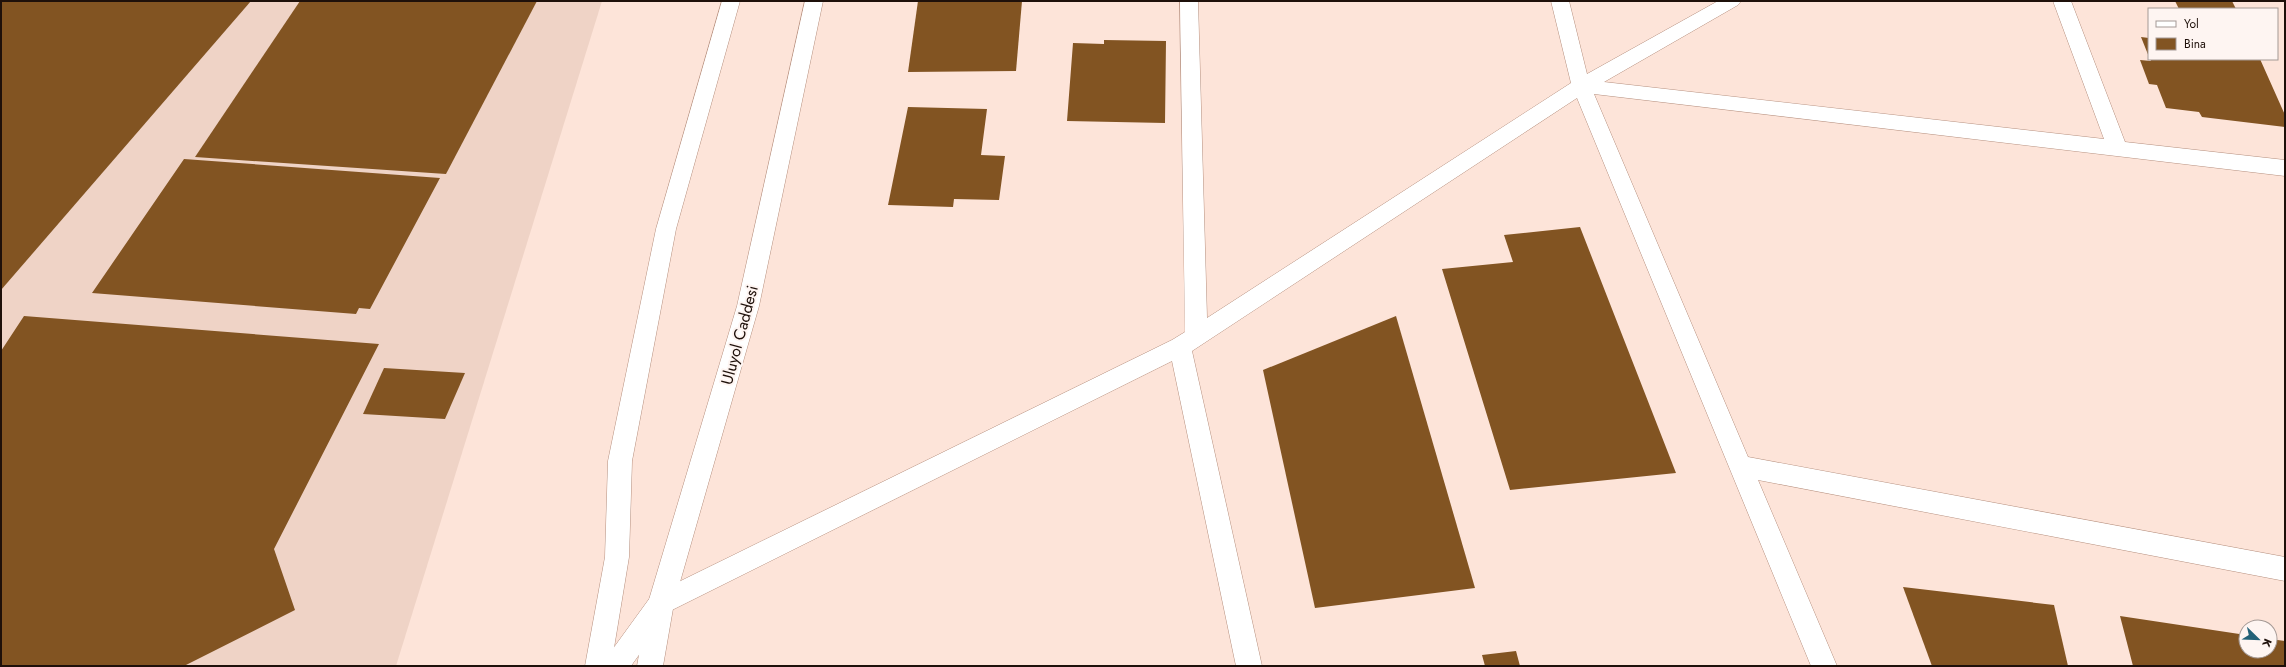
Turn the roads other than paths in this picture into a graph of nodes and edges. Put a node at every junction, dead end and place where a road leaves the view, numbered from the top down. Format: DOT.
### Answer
graph roads {
  1 [pos="731,1"];
  2 [pos="814,1"];
  3 [pos="1189,1"];
  4 [pos="1560,1"];
  5 [pos="1732,1"];
  6 [pos="2062,1"];
  7 [pos="1581,86"];
  8 [pos="2117,148"];
  9 [pos="2285,168"];
  10 [pos="1188,341"];
  11 [pos="1741,466"];
  12 [pos="2285,569"];
  13 [pos="661,603"];
  14 [pos="598,666"];
  15 [pos="616,666"];
  16 [pos="650,666"];
  17 [pos="1249,666"];
  18 [pos="1824,666"];
  1 -- 14 [label="street"];
  2 -- 13 [label="street, Uluyol Caddesi"];
  3 -- 10 [label="street"];
  4 -- 7 [label="street"];
  5 -- 7 [label="street"];
  6 -- 8 [label="street"];
  7 -- 8 [label="street"];
  7 -- 10 [label="street"];
  7 -- 11 [label="street"];
  8 -- 9 [label="street"];
  10 -- 13 [label="street"];
  10 -- 17 [label="street"];
  11 -- 12 [label="street"];
  11 -- 18 [label="street"];
  13 -- 15 [label="street"];
  13 -- 16 [label="street, Uluyol Caddesi"];
}
